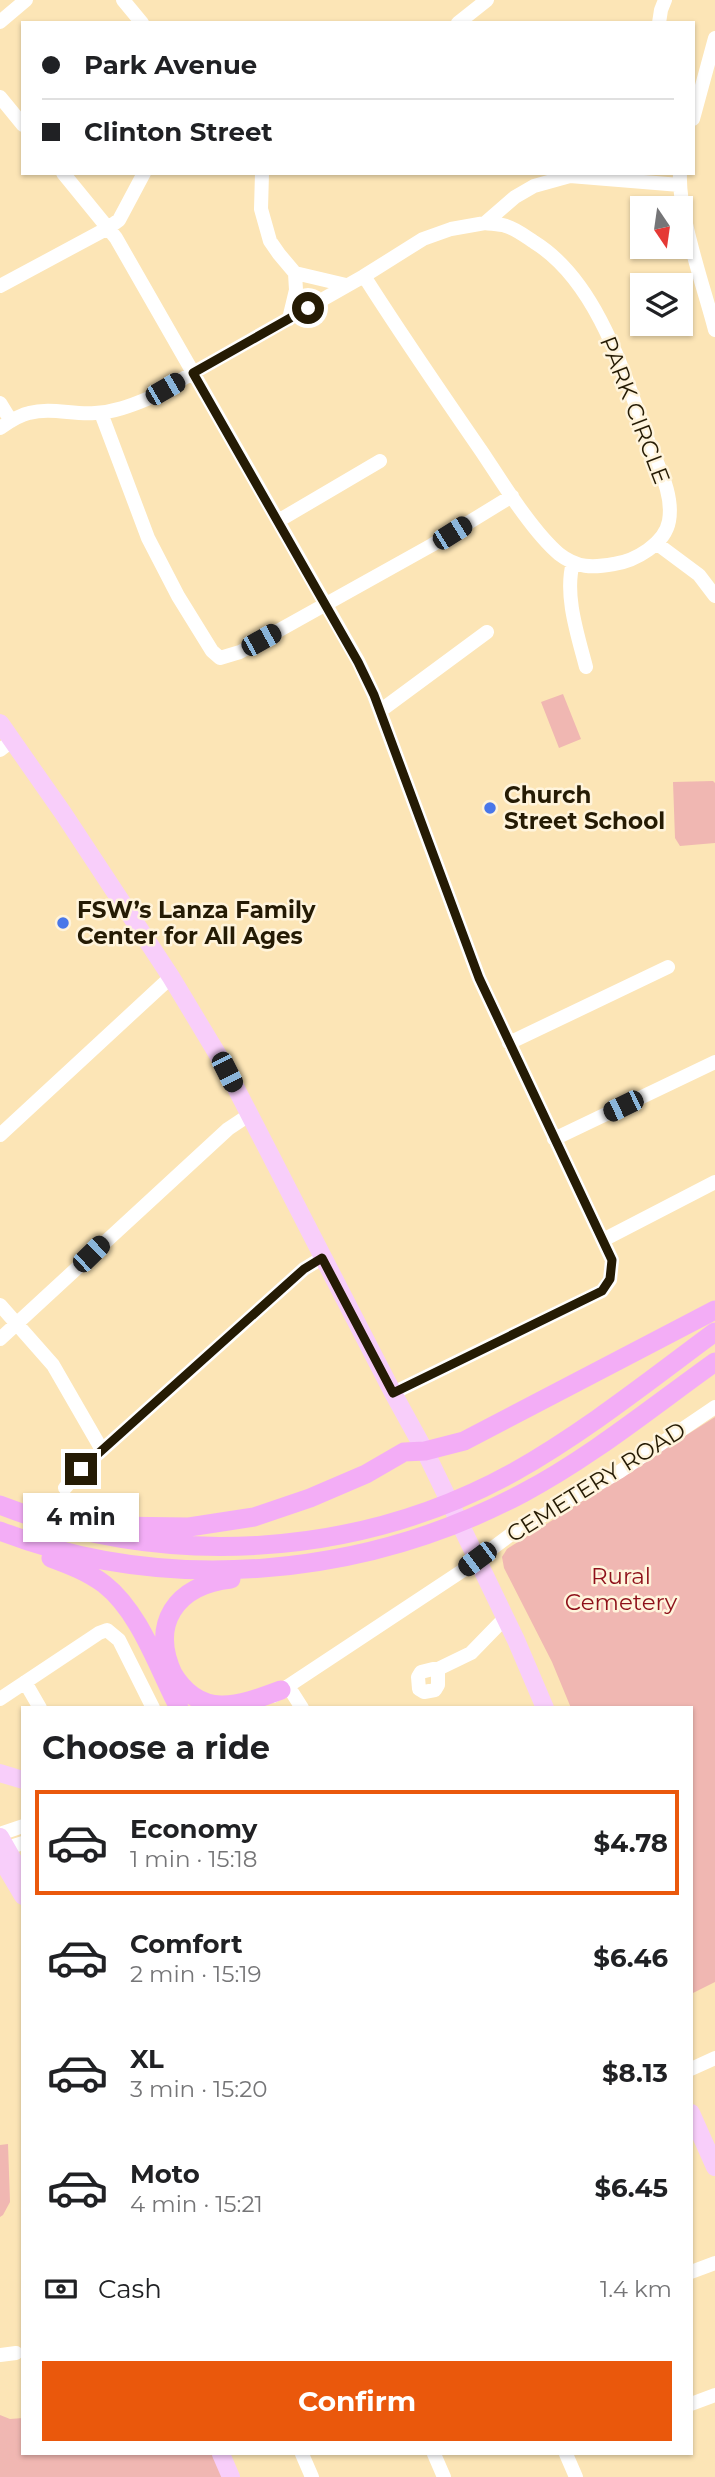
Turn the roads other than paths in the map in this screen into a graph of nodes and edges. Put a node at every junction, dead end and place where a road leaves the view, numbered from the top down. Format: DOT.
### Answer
graph roads {
  1 [pos="26,0"];
  2 [pos="123,0"];
  3 [pos="487,0"];
  4 [pos="665,0"];
  5 [pos="140,21"];
  6 [pos="461,21"];
  7 [pos="659,21"];
  8 [pos="0,22"];
  9 [pos="715,38"];
  10 [pos="0,97"];
  11 [pos="695,112"];
  12 [pos="21,123"];
  13 [pos="65,175"];
  14 [pos="143,175"];
  15 [pos="262,175"];
  16 [pos="581,175"];
  17 [pos="680,179"];
  18 [pos="485,223"];
  19 [pos="108,228"];
  20 [pos="295,273"];
  21 [pos="364,276"];
  22 [pos="346,285"];
  23 [pos="0,286"];
  24 [pos="289,319"];
  25 [pos="715,330"];
  26 [pos="193,373"];
  27 [pos="0,402"];
  28 [pos="101,413"];
  29 [pos="5,425"];
  30 [pos="380,461"];
  31 [pos="512,496"];
  32 [pos="278,521"];
  33 [pos="656,543"];
  34 [pos="573,563"];
  35 [pos="715,596"];
  36 [pos="325,603"];
  37 [pos="487,632"];
  38 [pos="586,667"];
  39 [pos="380,712"];
  40 [pos="0,723"];
  41 [pos="6,745"];
  42 [pos="668,967"];
  43 [pos="170,977"];
  44 [pos="509,1043"];
  45 [pos="715,1062"];
  46 [pos="249,1115"];
  47 [pos="0,1135"];
  48 [pos="554,1139"];
  49 [pos="715,1182"];
  50 [pos="603,1240"];
  51 [pos="322,1258"];
  52 [pos="0,1305"];
  53 [pos="715,1310"];
  54 [pos="16,1323"];
  55 [pos="715,1332"];
  56 [pos="0,1339"];
  57 [pos="715,1362"];
  58 [pos="393,1393"];
  59 [pos="715,1407"];
  60 [pos="102,1450"];
  61 [pos="425,1451"];
  62 [pos="65,1488"];
  63 [pos="0,1504"];
  64 [pos="9,1534"];
  65 [pos="477,1559"];
  66 [pos="247,1569"];
  67 [pos="505,1618"];
  68 [pos="486,1638"];
  69 [pos="516,1640"];
  70 [pos="438,1669"];
  71 [pos="172,1672"];
  72 [pos="25,1682"];
  73 [pos="284,1688"];
  74 [pos="0,1699"];
  75 [pos="39,1706"];
  76 [pos="152,1706"];
  77 [pos="178,1706"];
  78 [pos="189,1706"];
  79 [pos="258,1706"];
  80 [pos="300,1706"];
  81 [pos="544,1706"];
  82 [pos="0,1773"];
  83 [pos="21,1779"];
  84 [pos="9,1838"];
  85 [pos="0,1850"];
  86 [pos="0,1857"];
  87 [pos="21,1871"];
  88 [pos="21,1893"];
  89 [pos="715,2058"];
  90 [pos="693,2068"];
  91 [pos="693,2118"];
  92 [pos="715,2167"];
  93 [pos="715,2263"];
  94 [pos="693,2271"];
  95 [pos="16,2353"];
  96 [pos="0,2355"];
  97 [pos="715,2395"];
  98 [pos="693,2403"];
  99 [pos="221,2455"];
  100 [pos="233,2455"];
  101 [pos="302,2455"];
  102 [pos="434,2455"];
  103 [pos="568,2455"];
  104 [pos="231,2477"];
  105 [pos="243,2477"];
  106 [pos="312,2477"];
  107 [pos="444,2477"];
  108 [pos="576,2477"];
  1 -- 8 [label="street"];
  2 -- 5 [label="street"];
  3 -- 6 [label="street"];
  4 -- 7 [label="street"];
  9 -- 11 [label="street"];
  10 -- 12 [label="street"];
  13 -- 19 [label="street"];
  14 -- 19 [label="street"];
  15 -- 20 [label="street"];
  16 -- 17 [label="street"];
  16 -- 18 [label="street"];
  17 -- 25 [label="street"];
  18 -- 21 [label="street"];
  18 -- 33 [label="street, PARK CIRCLE"];
  19 -- 23 [label="street"];
  19 -- 26 [label="street"];
  20 -- 22 [label="street"];
  20 -- 24 [label="street"];
  21 -- 22 [label="street"];
  21 -- 31 [label="street"];
  22 -- 24 [label="street"];
  24 -- 26 [label="street"];
  26 -- 28 [label="street"];
  26 -- 32 [label="street"];
  27 -- 29 [label="street"];
  28 -- 29 [label="street"];
  28 -- 36 [label="street"];
  30 -- 32 [label="street"];
  31 -- 34 [label="street"];
  31 -- 36 [label="street"];
  32 -- 36 [label="street"];
  33 -- 34 [label="street"];
  33 -- 35 [label="street"];
  34 -- 38 [label="street"];
  36 -- 39 [label="street"];
  37 -- 39 [label="street"];
  39 -- 44 [label="street"];
  40 -- 41 [label="main road"];
  41 -- 43 [label="main road"];
  42 -- 44 [label="street"];
  43 -- 46 [label="main road"];
  43 -- 47 [label="street"];
  44 -- 48 [label="street"];
  45 -- 48 [label="street"];
  46 -- 51 [label="main road"];
  46 -- 54 [label="street"];
  48 -- 50 [label="street"];
  49 -- 50 [label="street"];
  50 -- 58 [label="street"];
  51 -- 58 [label="main road"];
  51 -- 60 [label="street"];
  52 -- 54 [label="street"];
  53 -- 61 [label="highway"];
  54 -- 56 [label="street"];
  54 -- 60 [label="street"];
  55 -- 63 [label="highway"];
  57 -- 66 [label="highway"];
  58 -- 61 [label="main road"];
  59 -- 65 [label="street, CEMETERY ROAD"];
  60 -- 62 [label="street"];
  61 -- 63 [label="highway"];
  61 -- 65 [label="main road"];
  64 -- 66 [label="highway"];
  64 -- 77 [label="highway"];
  65 -- 67 [label="main road"];
  65 -- 73 [label="street, CEMETERY ROAD"];
  66 -- 71 [label="highway"];
  67 -- 68 [label="street"];
  67 -- 69 [label="main road"];
  68 -- 69 [label="street"];
  68 -- 70 [label="street"];
  69 -- 81 [label="main road"];
  71 -- 73 [label="highway"];
  71 -- 78 [label="highway"];
  72 -- 74 [label="street"];
  72 -- 75 [label="street"];
  72 -- 76 [label="street"];
  73 -- 79 [label="street, CEMETERY ROAD"];
  73 -- 80 [label="street"];
  82 -- 83 [label="main road"];
  84 -- 85 [label="street"];
  84 -- 87 [label="main road"];
  86 -- 88 [label="main road"];
  89 -- 90 [label="street"];
  91 -- 92 [label="main road"];
  93 -- 94 [label="street"];
  95 -- 96 [label="street"];
  97 -- 98 [label="street"];
  99 -- 104 [label="main road"];
  100 -- 105 [label="main road"];
  101 -- 106 [label="street"];
  102 -- 107 [label="street"];
  103 -- 108 [label="street"];
}
